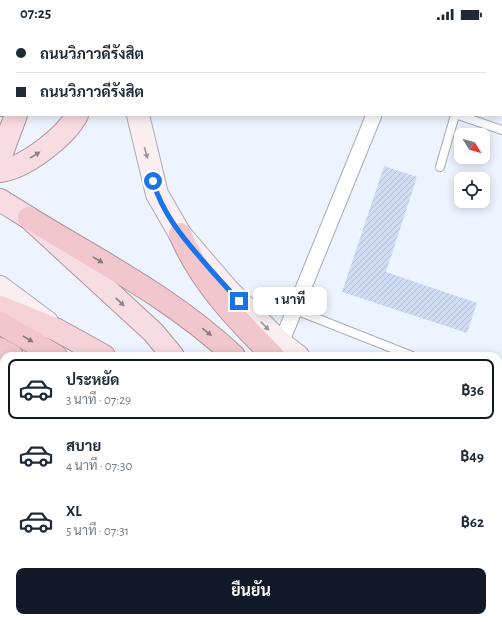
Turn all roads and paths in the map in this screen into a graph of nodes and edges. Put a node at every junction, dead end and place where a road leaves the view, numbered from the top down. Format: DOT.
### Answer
graph roads {
  1 [pos="16,116"];
  2 [pos="76,116"];
  3 [pos="138,116"];
  4 [pos="374,116"];
  5 [pos="455,116"];
  6 [pos="461,116"];
  7 [pos="502,130"];
  8 [pos="0,158"];
  9 [pos="440,167"];
  10 [pos="0,171"];
  11 [pos="0,200"];
  12 [pos="29,218"];
  13 [pos="180,234"];
  14 [pos="0,287"];
  15 [pos="0,307"];
  16 [pos="293,309"];
  17 [pos="0,322"];
  18 [pos="56,330"];
  19 [pos="277,349"];
  20 [pos="49,352"];
  21 [pos="97,352"];
  22 [pos="170,352"];
  23 [pos="229,352"];
  24 [pos="402,352"];
  1 -- 8 [label="main road"];
  10 -- 2 [label="main road, one-way"];
  3 -- 13 [label="main road, one-way"];
  4 -- 16 [label="street"];
  5 -- 9 [label="lane"];
  6 -- 7 [label="lane"];
  11 -- 12 [label="main road"];
  12 -- 22 [label="main road, one-way"];
  12 -- 23 [label="highway, one-way"];
  13 -- 19 [label="highway, one-way"];
  14 -- 18 [label="main road"];
  15 -- 18 [label="highway"];
  16 -- 19 [label="street"];
  16 -- 24 [label="lane"];
  17 -- 20 [label="highway, one-way"];
  18 -- 21 [label="highway"];
}
